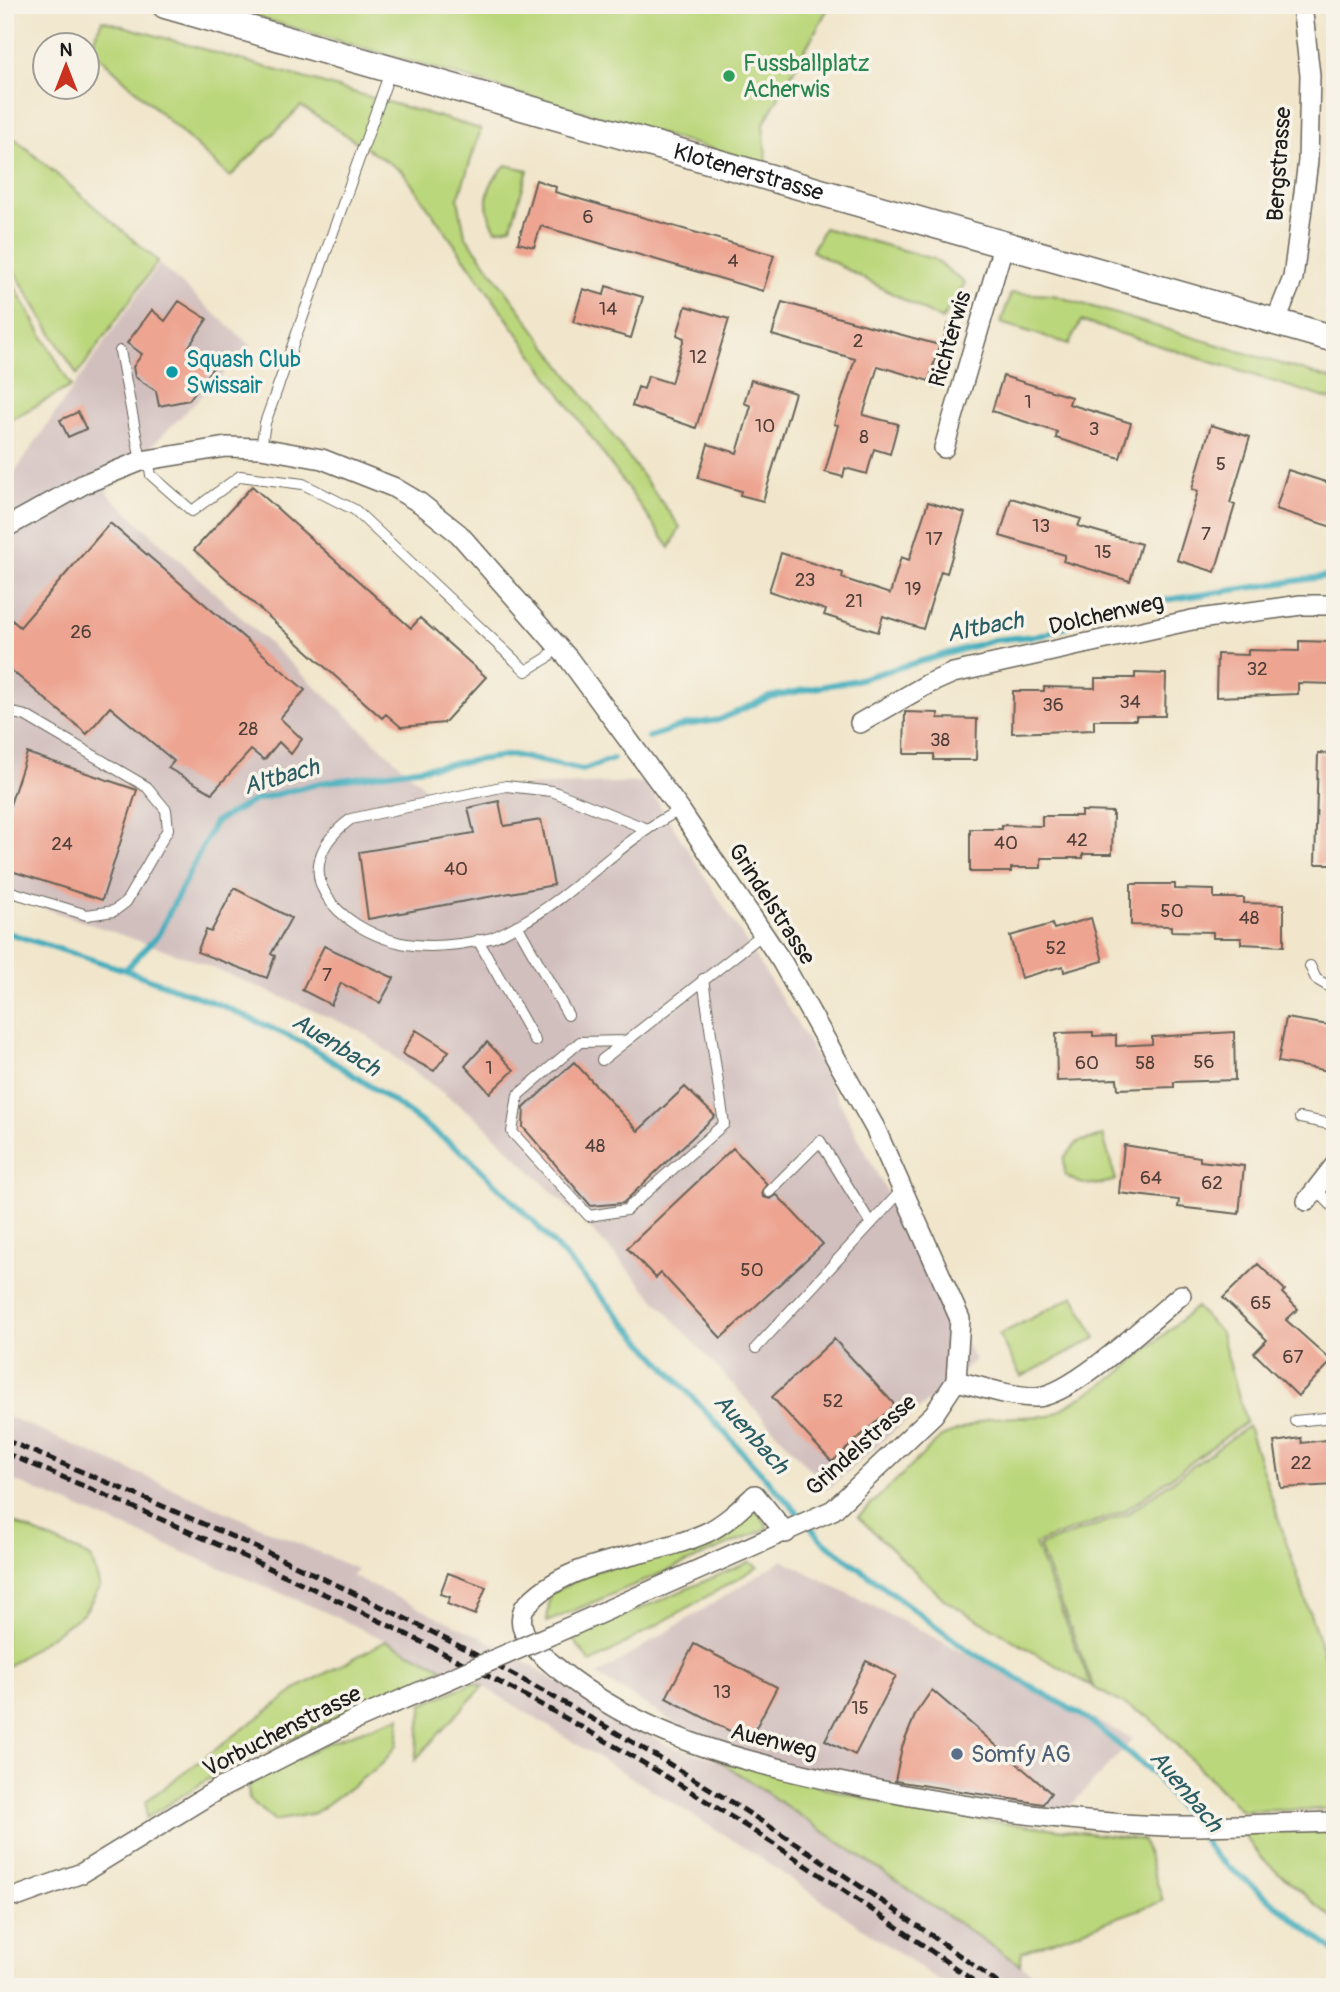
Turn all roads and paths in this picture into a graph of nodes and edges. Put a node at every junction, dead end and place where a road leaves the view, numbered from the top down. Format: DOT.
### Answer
graph roads {
  1 [pos="165,5"];
  2 [pos="1302,5"];
  3 [pos="390,71"];
  4 [pos="1004,243"];
  5 [pos="1275,323"];
  6 [pos="952,328"];
  7 [pos="1335,339"];
  8 [pos="120,351"];
  9 [pos="936,383"];
  10 [pos="261,448"];
  11 [pos="944,448"];
  12 [pos="144,461"];
  13 [pos="5,528"];
  14 [pos="1335,605"];
  15 [pos="558,646"];
  16 [pos="5,711"];
  17 [pos="860,723"];
  18 [pos="680,810"];
  19 [pos="647,829"];
  20 [pos="5,890"];
  21 [pos="517,925"];
  22 [pos="764,933"];
  23 [pos="478,940"];
  24 [pos="1310,966"];
  25 [pos="703,979"];
  26 [pos="1335,990"];
  27 [pos="568,1015"];
  28 [pos="535,1041"];
  29 [pos="626,1041"];
  30 [pos="602,1060"];
  31 [pos="1300,1118"];
  32 [pos="1335,1125"];
  33 [pos="1335,1164"];
  34 [pos="903,1189"];
  35 [pos="769,1192"];
  36 [pos="1312,1195"];
  37 [pos="1335,1209"];
  38 [pos="870,1224"];
  39 [pos="1181,1295"];
  40 [pos="756,1348"];
  41 [pos="956,1381"];
  42 [pos="1335,1417"];
  43 [pos="1295,1421"];
  44 [pos="792,1530"];
  45 [pos="576,1624"];
  46 [pos="1335,1822"];
  47 [pos="19,1896"];
  1 -- 3 [label="main road, Klotenerstrasse"];
  2 -- 5 [label="street, Bergstrasse"];
  3 -- 4 [label="main road, Klotenerstrasse"];
  3 -- 10 [label="lane"];
  4 -- 5 [label="main road, Klotenerstrasse"];
  4 -- 11 [label="street, Richterwis"];
  5 -- 7 [label="main road, Klotenerstrasse"];
  6 -- 9 [label="lane"];
  8 -- 12 [label="lane"];
  10 -- 12 [label="street, Grindelstrasse"];
  10 -- 15 [label="street, Grindelstrasse"];
  12 -- 13 [label="street, Grindelstrasse"];
  12 -- 15 [label="lane"];
  14 -- 17 [label="street, Dolchenweg"];
  15 -- 18 [label="street, Grindelstrasse"];
  16 -- 20 [label="lane"];
  18 -- 19 [label="lane"];
  18 -- 22 [label="street, Grindelstrasse"];
  19 -- 21 [label="lane"];
  19 -- 23 [label="lane"];
  21 -- 23 [label="lane"];
  21 -- 27 [label="lane"];
  22 -- 25 [label="lane"];
  22 -- 34 [label="street, Grindelstrasse"];
  23 -- 28 [label="lane"];
  24 -- 26 [label="lane"];
  25 -- 29 [label="lane"];
  25 -- 29 [label="lane"];
  29 -- 30 [label="lane"];
  31 -- 32 [label="lane"];
  33 -- 36 [label="street"];
  34 -- 38 [label="lane"];
  34 -- 41 [label="street, Grindelstrasse"];
  35 -- 38 [label="lane"];
  36 -- 37 [label="lane"];
  38 -- 40 [label="lane"];
  39 -- 41 [label="street"];
  41 -- 44 [label="street, Grindelstrasse"];
  42 -- 43 [label="lane"];
  44 -- 45 [label="street, Grindelstrasse"];
  44 -- 46 [label="street, Auenweg"];
  45 -- 47 [label="street, Vorbuchenstrasse, bridge"];
}
